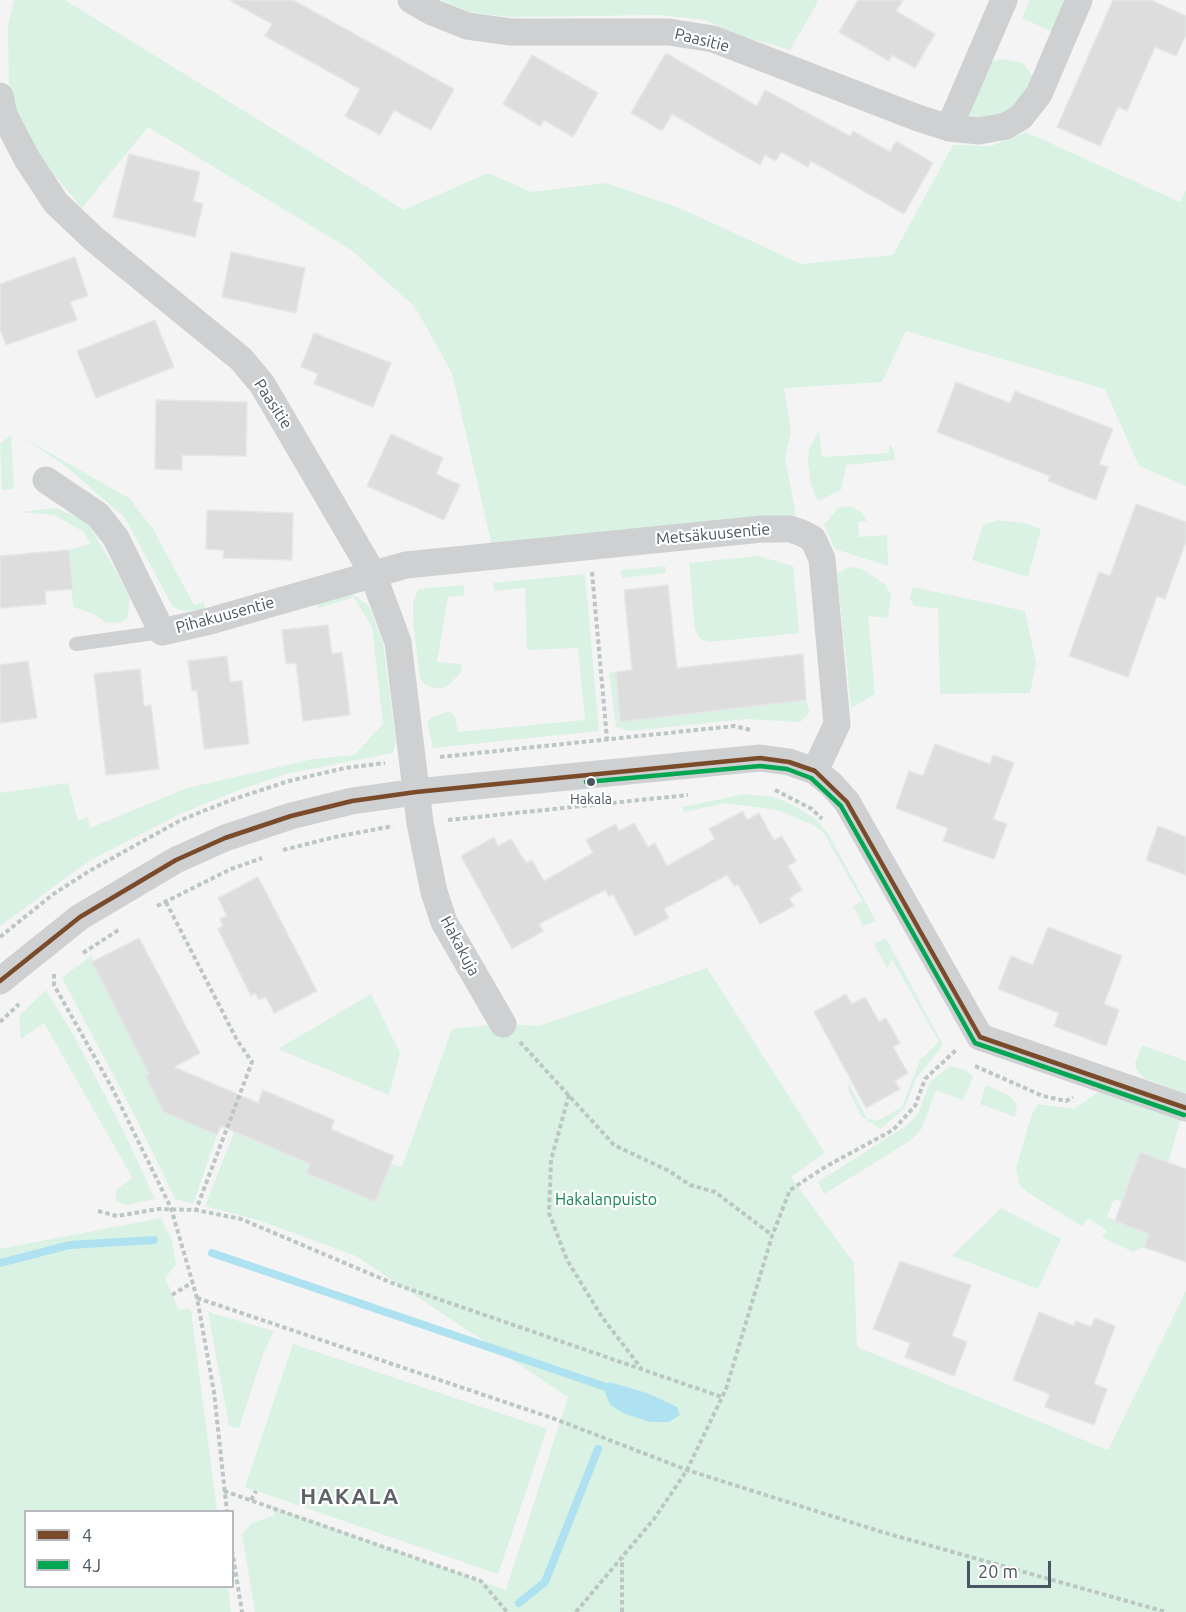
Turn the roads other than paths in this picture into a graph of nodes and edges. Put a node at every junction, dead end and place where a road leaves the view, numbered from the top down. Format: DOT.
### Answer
graph roads {
  1 [pos="411,0"];
  2 [pos="1004,0"];
  3 [pos="1079,0"];
  4 [pos="0,96"];
  5 [pos="949,128"];
  6 [pos="46,480"];
  7 [pos="372,572"];
  8 [pos="162,632"];
  9 [pos="76,644"];
  10 [pos="815,771"];
  11 [pos="416,792"];
  12 [pos="0,981"];
  13 [pos="503,1024"];
  14 [pos="1186,1108"];
  1 -- 5 [label="street, Paasitie"];
  2 -- 5 [label="street"];
  3 -- 5 [label="street, Paasitie"];
  4 -- 7 [label="street, Paasitie"];
  6 -- 8 [label="street, Pihakuusentie"];
  7 -- 8 [label="street, Pihakuusentie"];
  7 -- 10 [label="street, Metsäkuusentie"];
  7 -- 11 [label="street, Paasitie"];
  8 -- 9 [label="lane"];
  10 -- 11 [label="street"];
  10 -- 14 [label="street"];
  11 -- 12 [label="street"];
  11 -- 13 [label="street, Hakakuja"];
}
